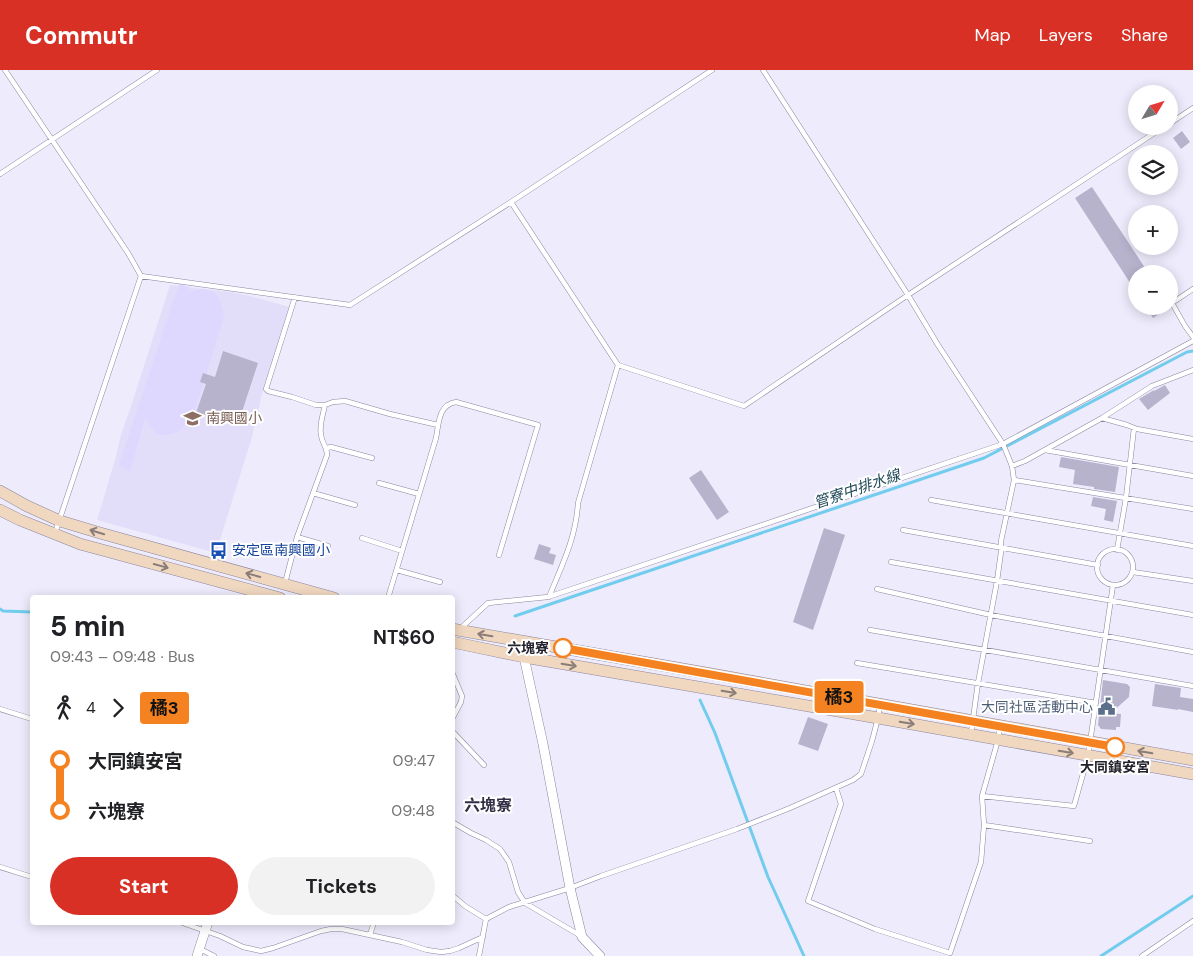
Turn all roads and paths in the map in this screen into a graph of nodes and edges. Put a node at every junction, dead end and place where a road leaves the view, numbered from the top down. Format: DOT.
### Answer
graph roads {
  1 [pos="5,70"];
  2 [pos="158,70"];
  3 [pos="712,70"];
  4 [pos="763,70"];
  5 [pos="1193,108"];
  6 [pos="1178,118"];
  7 [pos="1151,135"];
  8 [pos="51,139"];
  9 [pos="0,174"];
  10 [pos="511,202"];
  11 [pos="142,276"];
  12 [pos="1193,289"];
  13 [pos="908,294"];
  14 [pos="295,297"];
  15 [pos="1193,337"];
  16 [pos="1193,341"];
  17 [pos="618,365"];
  18 [pos="1193,370"];
  19 [pos="325,405"];
  20 [pos="1102,418"];
  21 [pos="438,425"];
  22 [pos="1134,428"];
  23 [pos="1193,439"];
  24 [pos="1004,444"];
  25 [pos="327,448"];
  26 [pos="1045,450"];
  27 [pos="372,458"];
  28 [pos="1130,465"];
  29 [pos="1012,466"];
  30 [pos="1193,476"];
  31 [pos="1014,480"];
  32 [pos="379,484"];
  33 [pos="0,491"];
  34 [pos="313,493"];
  35 [pos="419,494"];
  36 [pos="1126,498"];
  37 [pos="931,500"];
  38 [pos="355,505"];
  39 [pos="1193,509"];
  40 [pos="0,510"];
  41 [pos="1007,513"];
  42 [pos="60,521"];
  43 [pos="902,530"];
  44 [pos="1120,533"];
  45 [pos="55,534"];
  46 [pos="297,538"];
  47 [pos="362,538"];
  48 [pos="328,546"];
  49 [pos="1193,546"];
  50 [pos="1001,548"];
  51 [pos="1117,550"];
  52 [pos="402,551"];
  53 [pos="499,555"];
  54 [pos="892,562"];
  55 [pos="1098,565"];
  56 [pos="397,570"];
  57 [pos="1133,572"];
  58 [pos="997,581"];
  59 [pos="1193,581"];
  60 [pos="440,582"];
  61 [pos="285,584"];
  62 [pos="1113,585"];
  63 [pos="878,589"];
  64 [pos="269,595"];
  65 [pos="324,595"];
  66 [pos="389,595"];
  67 [pos="548,597"];
  68 [pos="1111,600"];
  69 [pos="1193,615"];
  70 [pos="991,616"];
  71 [pos="455,630"];
  72 [pos="870,630"];
  73 [pos="1106,636"];
  74 [pos="455,643"];
  75 [pos="985,650"];
  76 [pos="1193,652"];
  77 [pos="524,657"];
  78 [pos="857,663"];
  79 [pos="1101,670"];
  80 [pos="455,679"];
  81 [pos="978,683"];
  82 [pos="1193,686"];
  83 [pos="1096,703"];
  84 [pos="880,704"];
  85 [pos="0,709"];
  86 [pos="455,713"];
  87 [pos="30,718"];
  88 [pos="878,718"];
  89 [pos="973,721"];
  90 [pos="1000,726"];
  91 [pos="455,734"];
  92 [pos="971,734"];
  93 [pos="998,740"];
  94 [pos="1090,742"];
  95 [pos="1088,756"];
  96 [pos="1193,760"];
  97 [pos="484,765"];
  98 [pos="1193,774"];
  99 [pos="836,788"];
  100 [pos="982,796"];
  101 [pos="455,824"];
  102 [pos="984,824"];
  103 [pos="1090,841"];
  104 [pos="0,866"];
  105 [pos="30,876"];
  106 [pos="570,888"];
  107 [pos="455,898"];
  108 [pos="525,903"];
  109 [pos="486,919"];
  110 [pos="1193,921"];
  111 [pos="373,925"];
  112 [pos="207,926"];
  113 [pos="370,935"];
  114 [pos="483,937"];
  115 [pos="582,937"];
  116 [pos="198,952"];
  117 [pos="598,955"];
  118 [pos="214,956"];
  119 [pos="479,956"];
  120 [pos="1142,956"];
  1 -- 8 [label="lane"];
  2 -- 8 [label="lane"];
  3 -- 10 [label="lane"];
  4 -- 13 [label="lane"];
  5 -- 6 [label="lane"];
  7 -- 13 [label="lane"];
  8 -- 9 [label="lane"];
  8 -- 11 [label="lane"];
  10 -- 14 [label="lane"];
  10 -- 17 [label="lane"];
  11 -- 14 [label="lane"];
  11 -- 42 [label="lane"];
  12 -- 15 [label="lane"];
  13 -- 17 [label="lane"];
  13 -- 24 [label="lane"];
  14 -- 19 [label="lane"];
  16 -- 24 [label="lane"];
  17 -- 67 [label="lane"];
  18 -- 20 [label="lane"];
  19 -- 21 [label="lane"];
  19 -- 25 [label="lane"];
  20 -- 22 [label="lane"];
  20 -- 26 [label="lane"];
  21 -- 35 [label="lane"];
  21 -- 53 [label="lane"];
  22 -- 23 [label="lane"];
  22 -- 28 [label="lane"];
  24 -- 29 [label="lane"];
  24 -- 67 [label="lane"];
  25 -- 27 [label="lane"];
  25 -- 34 [label="lane"];
  26 -- 28 [label="lane"];
  26 -- 29 [label="lane"];
  28 -- 30 [label="lane"];
  28 -- 36 [label="lane"];
  29 -- 31 [label="lane"];
  31 -- 36 [label="lane"];
  31 -- 41 [label="lane"];
  32 -- 35 [label="lane"];
  33 -- 42 [label="main road"];
  34 -- 38 [label="lane"];
  34 -- 46 [label="lane"];
  35 -- 52 [label="lane"];
  36 -- 39 [label="lane"];
  36 -- 44 [label="lane"];
  37 -- 41 [label="lane"];
  40 -- 45 [label="main road"];
  41 -- 44 [label="lane"];
  41 -- 50 [label="lane"];
  42 -- 45 [label="lane"];
  61 -- 42 [label="main road, one-way"];
  43 -- 50 [label="lane"];
  44 -- 49 [label="lane"];
  44 -- 51 [label="lane"];
  45 -- 64 [label="main road, one-way"];
  46 -- 48 [label="lane"];
  46 -- 61 [label="lane"];
  47 -- 52 [label="lane"];
  50 -- 55 [label="lane"];
  50 -- 58 [label="lane"];
  51 -- 55 [label="lane"];
  51 -- 57 [label="lane"];
  52 -- 56 [label="lane"];
  54 -- 58 [label="lane"];
  55 -- 62 [label="lane"];
  56 -- 60 [label="lane"];
  56 -- 66 [label="lane"];
  57 -- 59 [label="lane"];
  57 -- 62 [label="lane"];
  58 -- 68 [label="lane"];
  58 -- 70 [label="lane"];
  61 -- 65 [label="main road"];
  62 -- 68 [label="lane"];
  63 -- 70 [label="lane"];
  67 -- 71 [label="lane"];
  68 -- 69 [label="lane"];
  68 -- 73 [label="lane"];
  70 -- 73 [label="lane"];
  70 -- 75 [label="lane"];
  84 -- 71 [label="main road, one-way"];
  72 -- 75 [label="lane"];
  73 -- 76 [label="lane"];
  73 -- 79 [label="lane"];
  74 -- 77 [label="main road"];
  75 -- 79 [label="lane"];
  75 -- 81 [label="lane"];
  77 -- 88 [label="main road, one-way"];
  77 -- 106 [label="street"];
  78 -- 81 [label="lane"];
  79 -- 82 [label="lane"];
  79 -- 83 [label="lane"];
  80 -- 86 [label="lane"];
  81 -- 83 [label="lane"];
  81 -- 89 [label="lane"];
  83 -- 94 [label="lane"];
  84 -- 88 [label="lane"];
  84 -- 89 [label="main road"];
  85 -- 87 [label="lane"];
  88 -- 92 [label="main road, one-way"];
  88 -- 99 [label="lane"];
  89 -- 90 [label="main road"];
  89 -- 92 [label="lane"];
  90 -- 93 [label="lane"];
  90 -- 94 [label="main road"];
  91 -- 97 [label="lane"];
  92 -- 93 [label="main road"];
  93 -- 95 [label="main road, one-way"];
  93 -- 100 [label="lane"];
  94 -- 95 [label="lane"];
  96 -- 94 [label="main road, one-way"];
  95 -- 98 [label="main road"];
  95 -- 100 [label="lane"];
  99 -- 102 [label="lane"];
  99 -- 106 [label="lane"];
  100 -- 102 [label="lane"];
  101 -- 108 [label="lane"];
  102 -- 103 [label="lane"];
  104 -- 105 [label="lane"];
  106 -- 108 [label="lane"];
  106 -- 115 [label="street"];
  107 -- 109 [label="lane"];
  108 -- 109 [label="lane"];
  108 -- 115 [label="lane"];
  109 -- 114 [label="lane"];
  110 -- 120 [label="lane"];
  111 -- 113 [label="lane"];
  112 -- 113 [label="lane"];
  112 -- 116 [label="street"];
  113 -- 114 [label="lane"];
  114 -- 119 [label="lane"];
  115 -- 117 [label="street"];
  116 -- 118 [label="lane"];
}
